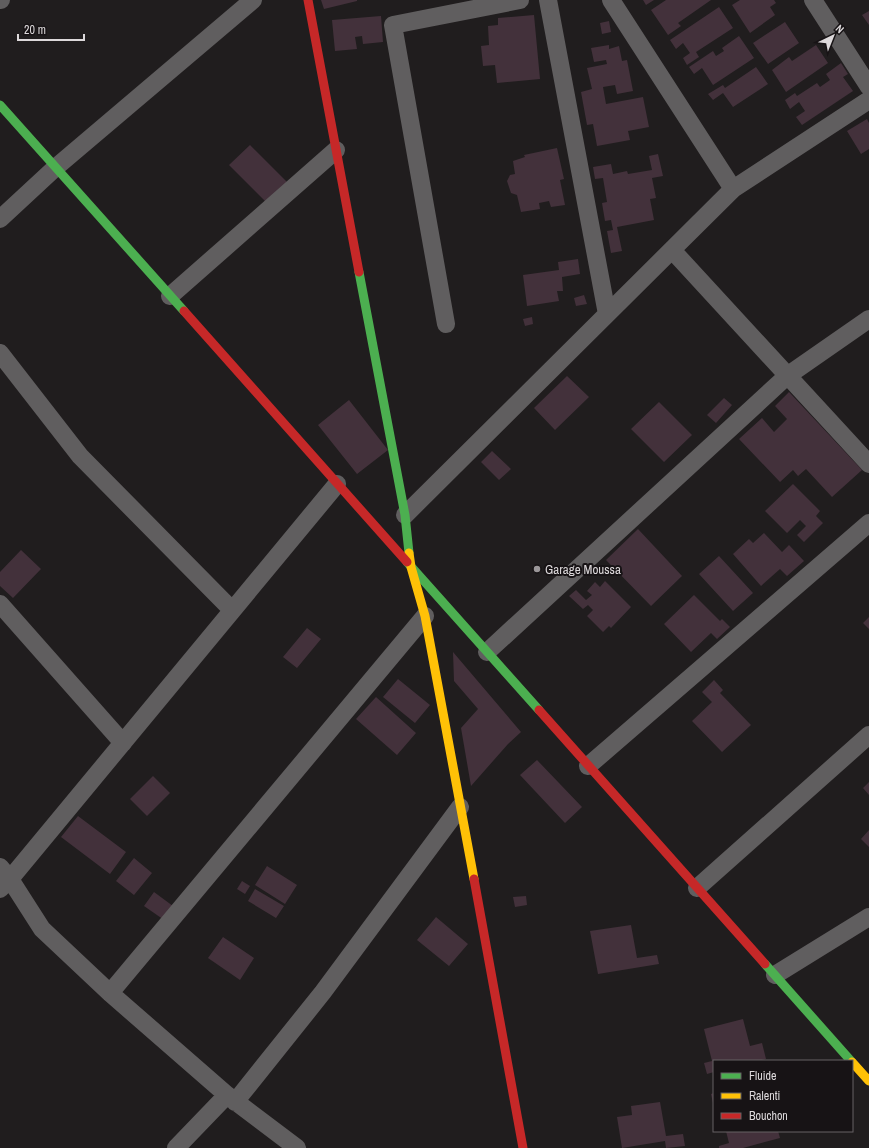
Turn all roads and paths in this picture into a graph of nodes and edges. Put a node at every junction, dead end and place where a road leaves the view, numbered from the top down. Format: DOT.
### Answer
graph roads {
  1 [pos="253,0"];
  2 [pos="308,0"];
  3 [pos="520,0"];
  4 [pos="548,0"];
  5 [pos="611,0"];
  6 [pos="813,0"];
  7 [pos="869,87"];
  8 [pos="869,100"];
  9 [pos="0,105"];
  10 [pos="336,150"];
  11 [pos="55,168"];
  12 [pos="733,189"];
  13 [pos="0,218"];
  14 [pos="672,250"];
  15 [pos="170,296"];
  16 [pos="607,314"];
  17 [pos="869,319"];
  18 [pos="446,324"];
  19 [pos="0,353"];
  20 [pos="788,376"];
  21 [pos="869,464"];
  22 [pos="337,484"];
  23 [pos="405,515"];
  24 [pos="869,523"];
  25 [pos="411,567"];
  26 [pos="0,604"];
  27 [pos="232,610"];
  28 [pos="425,616"];
  29 [pos="487,652"];
  30 [pos="869,736"];
  31 [pos="123,743"];
  32 [pos="588,766"];
  33 [pos="460,807"];
  34 [pos="3,878"];
  35 [pos="697,888"];
  36 [pos="869,917"];
  37 [pos="775,975"];
  38 [pos="110,993"];
  39 [pos="850,1060"];
  40 [pos="853,1063"];
  41 [pos="869,1081"];
  42 [pos="231,1099"];
  43 [pos="176,1148"];
  44 [pos="297,1148"];
  45 [pos="523,1148"];
  1 -- 11 [label="street"];
  2 -- 10 [label="street"];
  3 -- 18 [label="street"];
  4 -- 16 [label="street"];
  5 -- 12 [label="street"];
  6 -- 7 [label="street"];
  8 -- 12 [label="street"];
  9 -- 11 [label="street"];
  10 -- 15 [label="street"];
  10 -- 23 [label="street"];
  11 -- 13 [label="street"];
  11 -- 15 [label="street"];
  12 -- 14 [label="street"];
  14 -- 16 [label="street"];
  14 -- 20 [label="street"];
  15 -- 22 [label="street"];
  16 -- 23 [label="street"];
  17 -- 20 [label="street"];
  19 -- 27 [label="street"];
  20 -- 21 [label="street"];
  20 -- 29 [label="street"];
  22 -- 25 [label="street"];
  22 -- 27 [label="street"];
  23 -- 25 [label="street"];
  24 -- 32 [label="street"];
  25 -- 28 [label="street"];
  25 -- 29 [label="street"];
  26 -- 31 [label="street"];
  27 -- 31 [label="street"];
  28 -- 33 [label="street"];
  28 -- 38 [label="street"];
  29 -- 32 [label="street"];
  30 -- 35 [label="street"];
  31 -- 34 [label="street"];
  32 -- 35 [label="street"];
  33 -- 42 [label="street"];
  33 -- 45 [label="street"];
  34 -- 38 [label="street"];
  35 -- 37 [label="street"];
  36 -- 37 [label="street"];
  37 -- 39 [label="street"];
  38 -- 42 [label="street"];
  40 -- 41 [label="street"];
  42 -- 43 [label="street"];
  42 -- 44 [label="street"];
}
